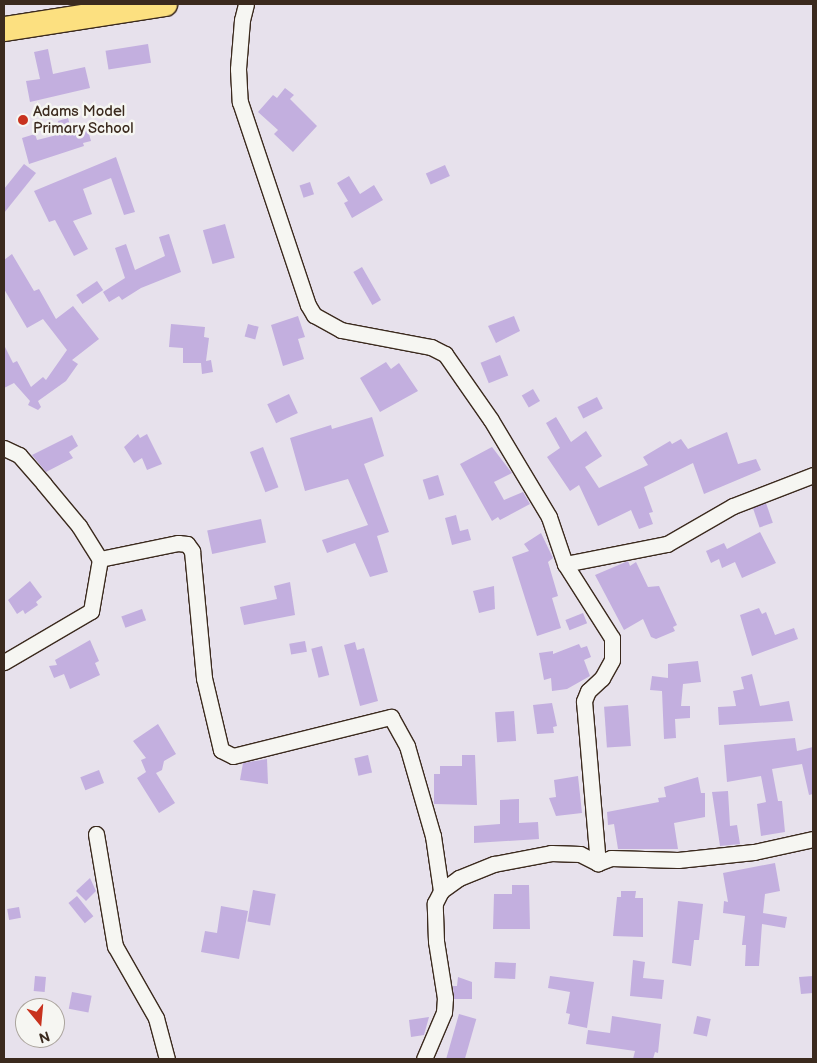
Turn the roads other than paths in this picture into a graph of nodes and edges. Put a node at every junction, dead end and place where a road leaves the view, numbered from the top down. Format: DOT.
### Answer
graph roads {
  1 [pos="165,4"];
  2 [pos="246,4"];
  3 [pos="4,29"];
  4 [pos="4,448"];
  5 [pos="813,475"];
  6 [pos="100,559"];
  7 [pos="565,564"];
  8 [pos="4,662"];
  9 [pos="96,834"];
  10 [pos="813,839"];
  11 [pos="598,863"];
  12 [pos="441,891"];
  13 [pos="168,1059"];
  14 [pos="424,1059"];
  1 -- 3 [label="main road"];
  2 -- 7 [label="street"];
  4 -- 6 [label="street"];
  5 -- 7 [label="street"];
  6 -- 8 [label="street"];
  6 -- 12 [label="street"];
  7 -- 11 [label="street"];
  9 -- 13 [label="street"];
  10 -- 11 [label="street"];
  11 -- 12 [label="street"];
  12 -- 14 [label="street"];
}
